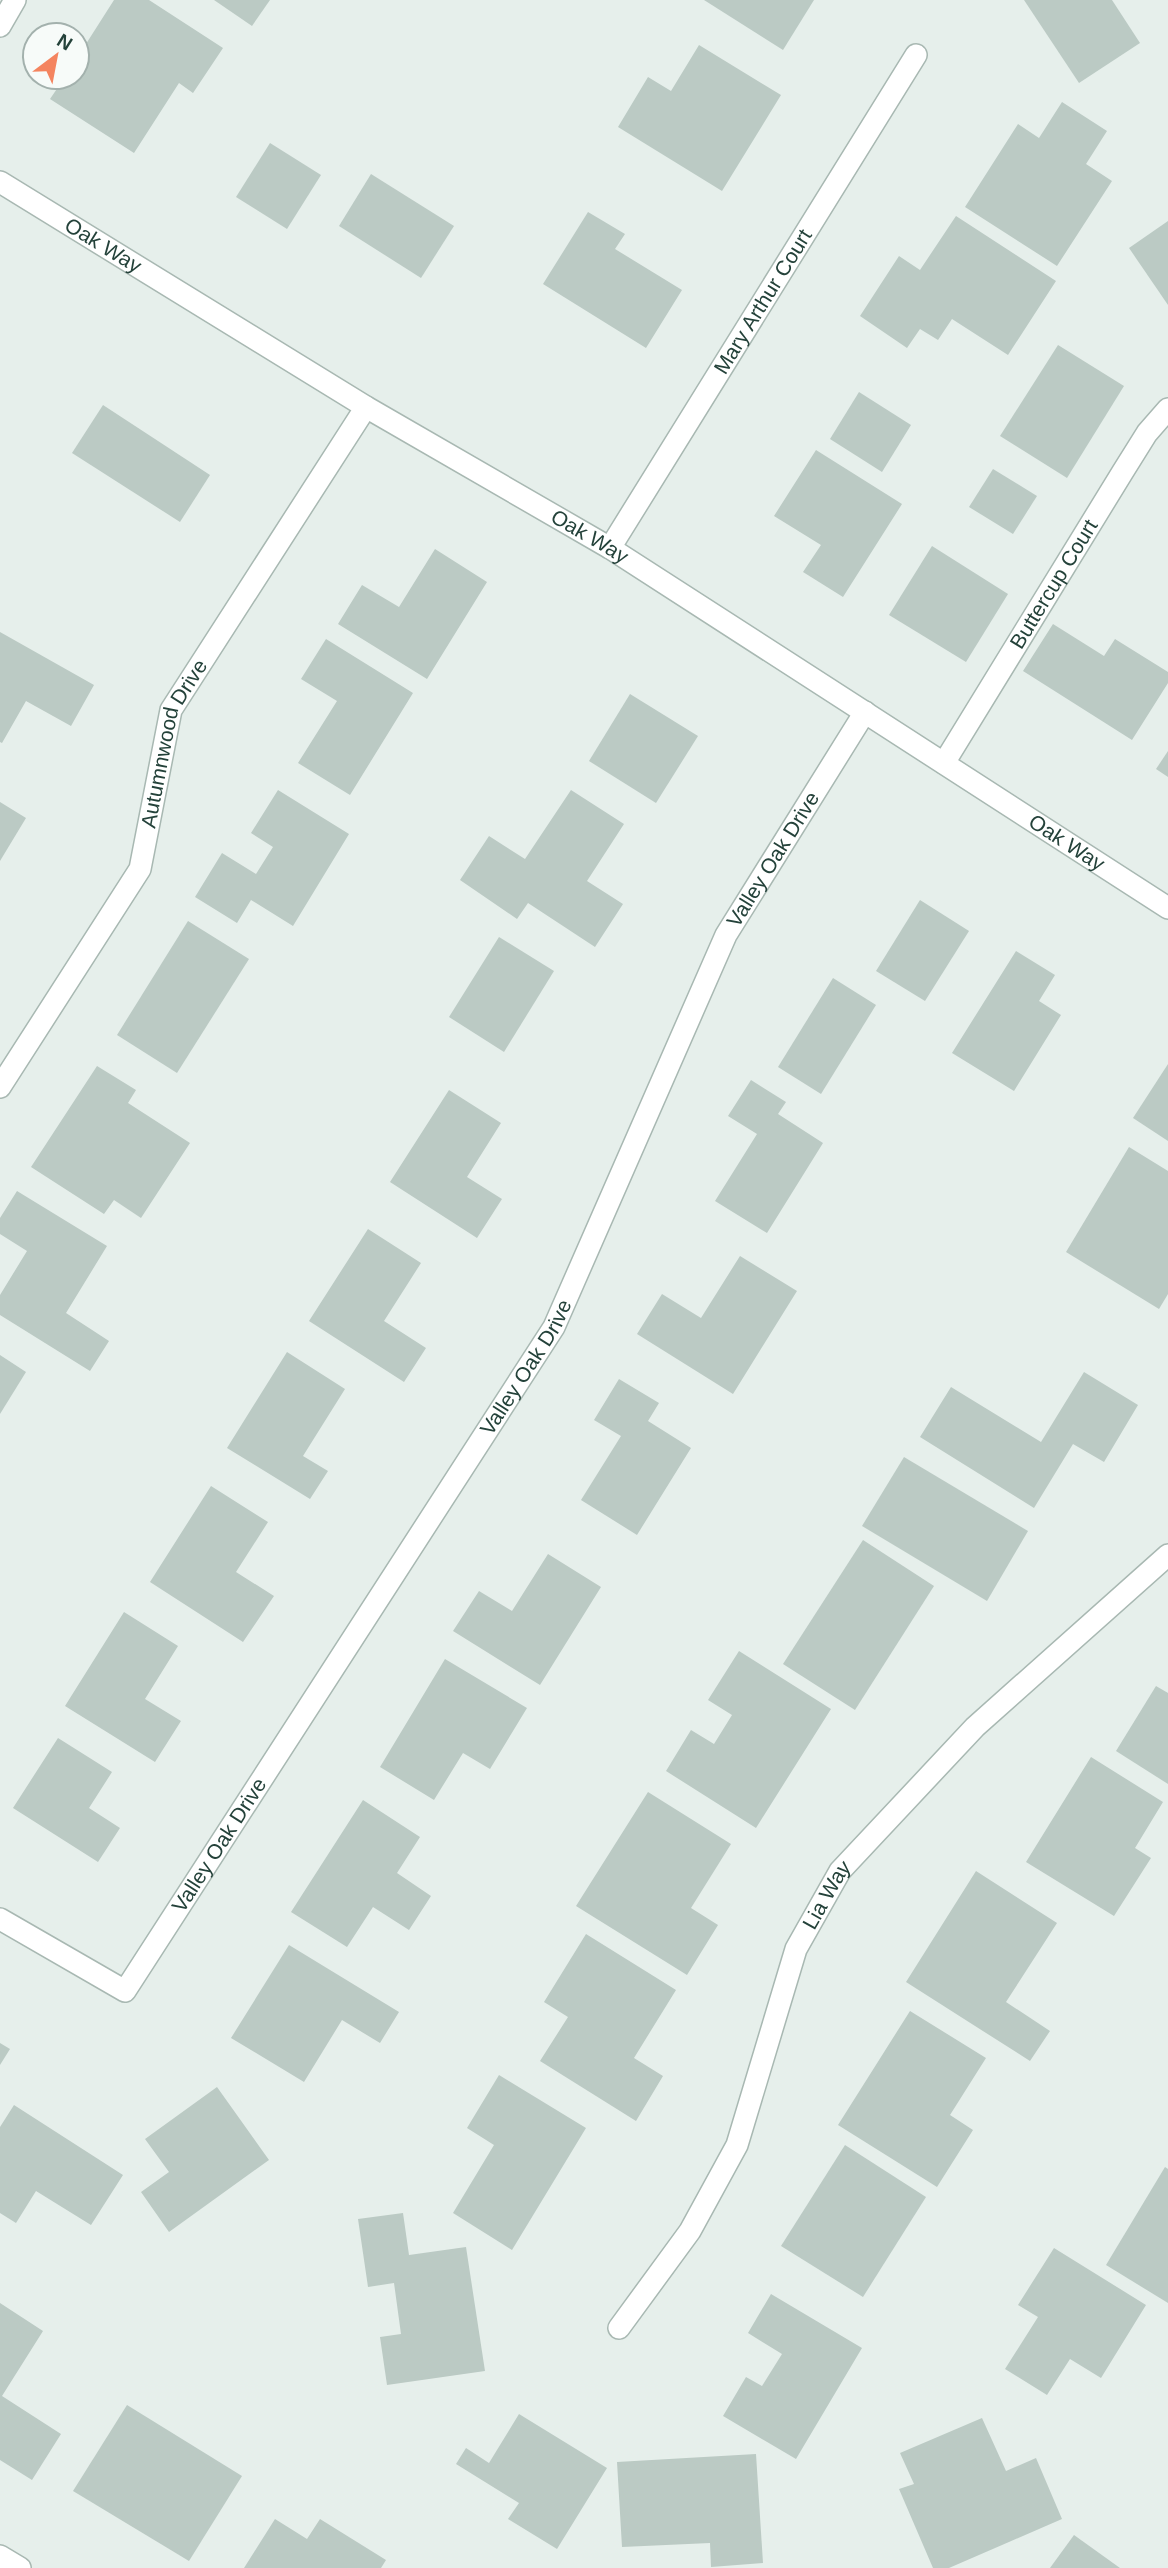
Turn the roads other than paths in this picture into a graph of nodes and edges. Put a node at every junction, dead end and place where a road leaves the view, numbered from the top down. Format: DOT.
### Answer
graph roads {
  1 [pos="15,0"];
  2 [pos="0,26"];
  3 [pos="916,55"];
  4 [pos="0,182"];
  5 [pos="366,407"];
  6 [pos="1168,409"];
  7 [pos="610,548"];
  8 [pos="865,712"];
  9 [pos="944,763"];
  10 [pos="1168,908"];
  11 [pos="0,1087"];
  12 [pos="1168,1555"];
  13 [pos="0,1919"];
  14 [pos="619,2328"];
  15 [pos="0,2556"];
  16 [pos="20,2568"];
  1 -- 2 [label="street"];
  3 -- 7 [label="street, Mary Arthur Court"];
  4 -- 5 [label="street, Oak Way"];
  5 -- 7 [label="street, Oak Way"];
  5 -- 11 [label="street, Autumnwood Drive"];
  6 -- 9 [label="street, Buttercup Court"];
  7 -- 8 [label="street, Oak Way"];
  8 -- 9 [label="street, Oak Way"];
  8 -- 13 [label="street, Valley Oak Drive"];
  9 -- 10 [label="street, Oak Way"];
  12 -- 14 [label="street, Lia Way"];
  15 -- 16 [label="street"];
}
